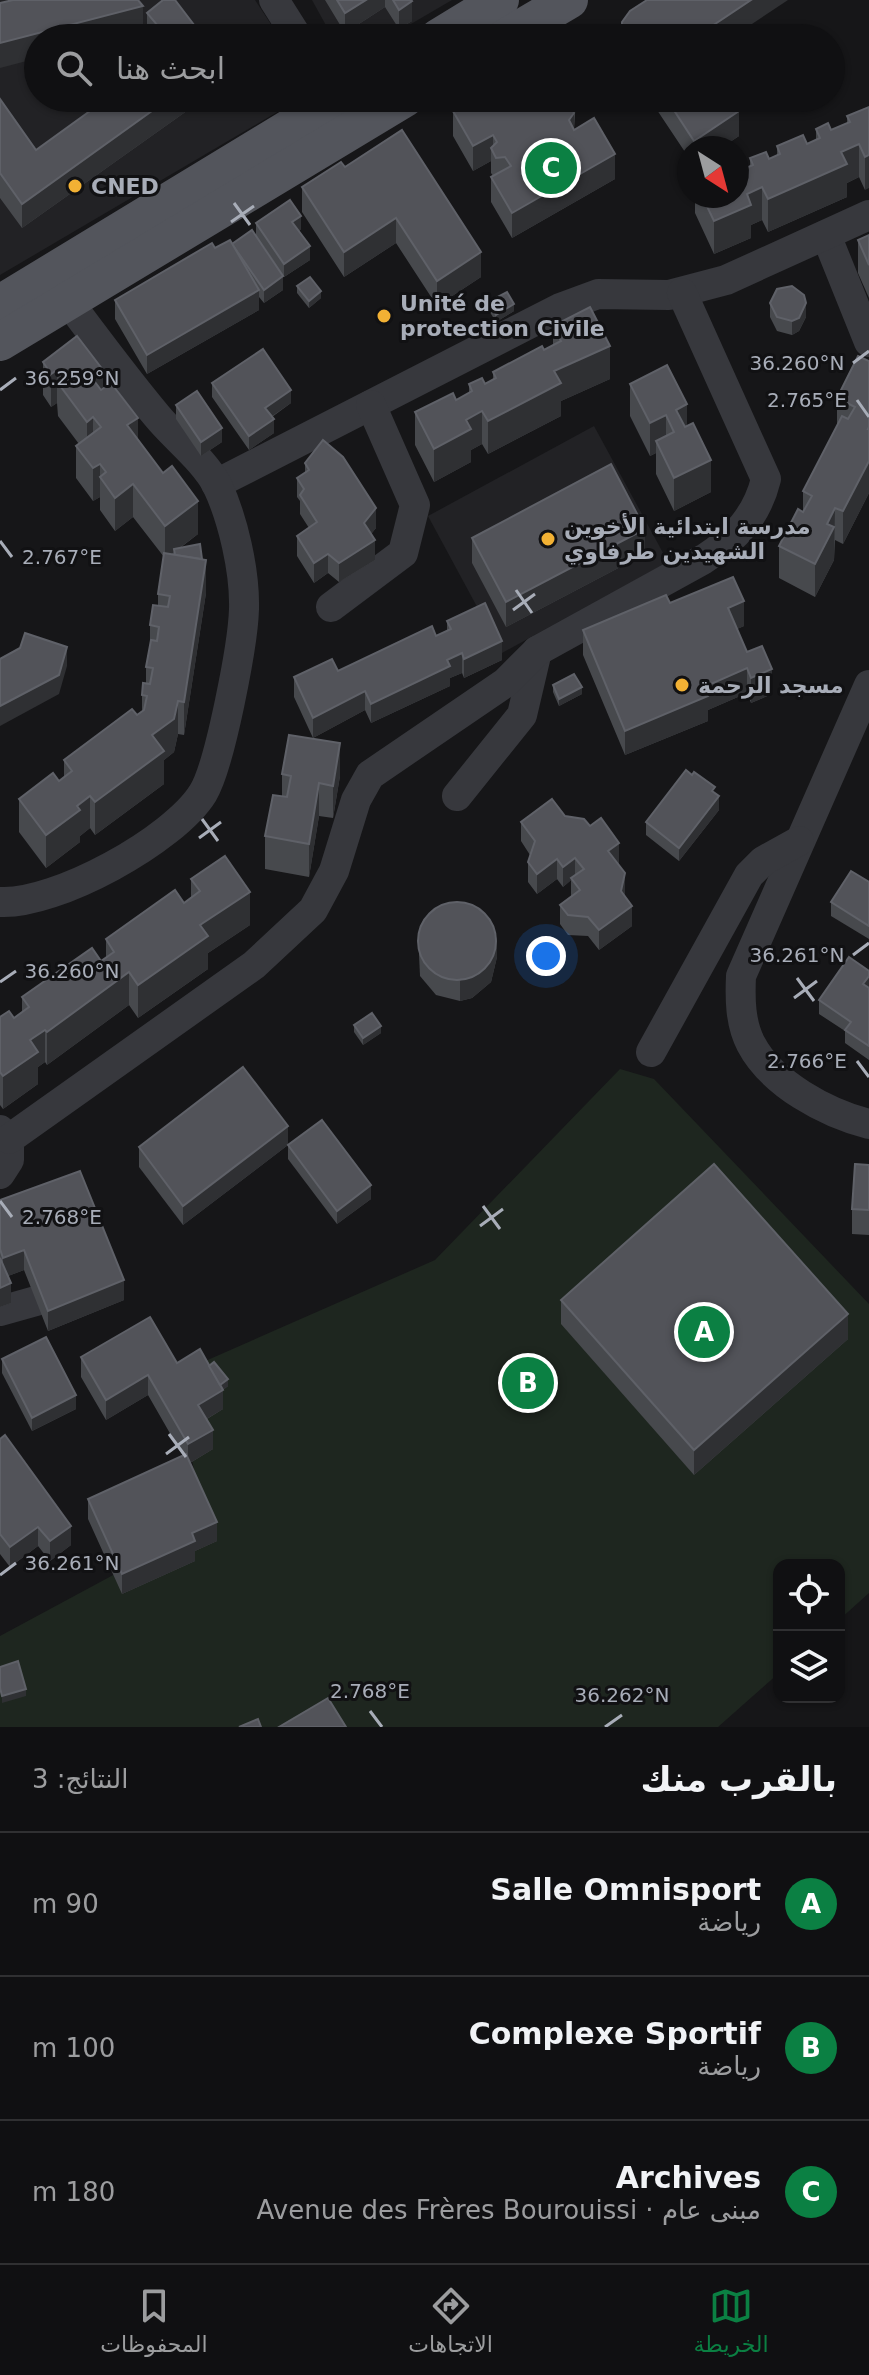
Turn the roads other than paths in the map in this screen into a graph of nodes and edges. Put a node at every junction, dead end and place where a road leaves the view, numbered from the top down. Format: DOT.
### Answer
graph roads {
  1 [pos="274,0"];
  2 [pos="500,0"];
  3 [pos="569,0"];
  4 [pos="289,24"];
  5 [pos="461,24"];
  6 [pos="529,24"];
  7 [pos="332,112"];
  8 [pos="334,112"];
  9 [pos="869,215"];
  10 [pos="826,235"];
  11 [pos="682,293"];
  12 [pos="68,301"];
  13 [pos="0,304"];
  14 [pos="0,342"];
  15 [pos="869,342"];
  16 [pos="371,405"];
  17 [pos="216,484"];
  18 [pos="331,607"];
  19 [pos="537,651"];
  20 [pos="869,685"];
  21 [pos="457,796"];
  22 [pos="799,841"];
  23 [pos="0,902"];
  24 [pos="651,1052"];
  25 [pos="869,1124"];
  26 [pos="4,1134"];
  27 [pos="0,1174"];
  28 [pos="100,1283"];
  29 [pos="0,1311"];
  1 -- 4 [label="street"];
  2 -- 5 [label="main road"];
  3 -- 6 [label="main road"];
  7 -- 13 [label="main road"];
  8 -- 12 [label="main road"];
  9 -- 10 [label="street"];
  10 -- 11 [label="street"];
  10 -- 15 [label="street"];
  11 -- 16 [label="street"];
  11 -- 19 [label="street"];
  12 -- 14 [label="main road"];
  12 -- 17 [label="street"];
  16 -- 17 [label="street"];
  16 -- 18 [label="street"];
  17 -- 23 [label="street"];
  19 -- 21 [label="street"];
  19 -- 26 [label="street"];
  20 -- 22 [label="street"];
  22 -- 24 [label="street"];
  22 -- 25 [label="street"];
  26 -- 27 [label="street"];
  28 -- 29 [label="street"];
}
